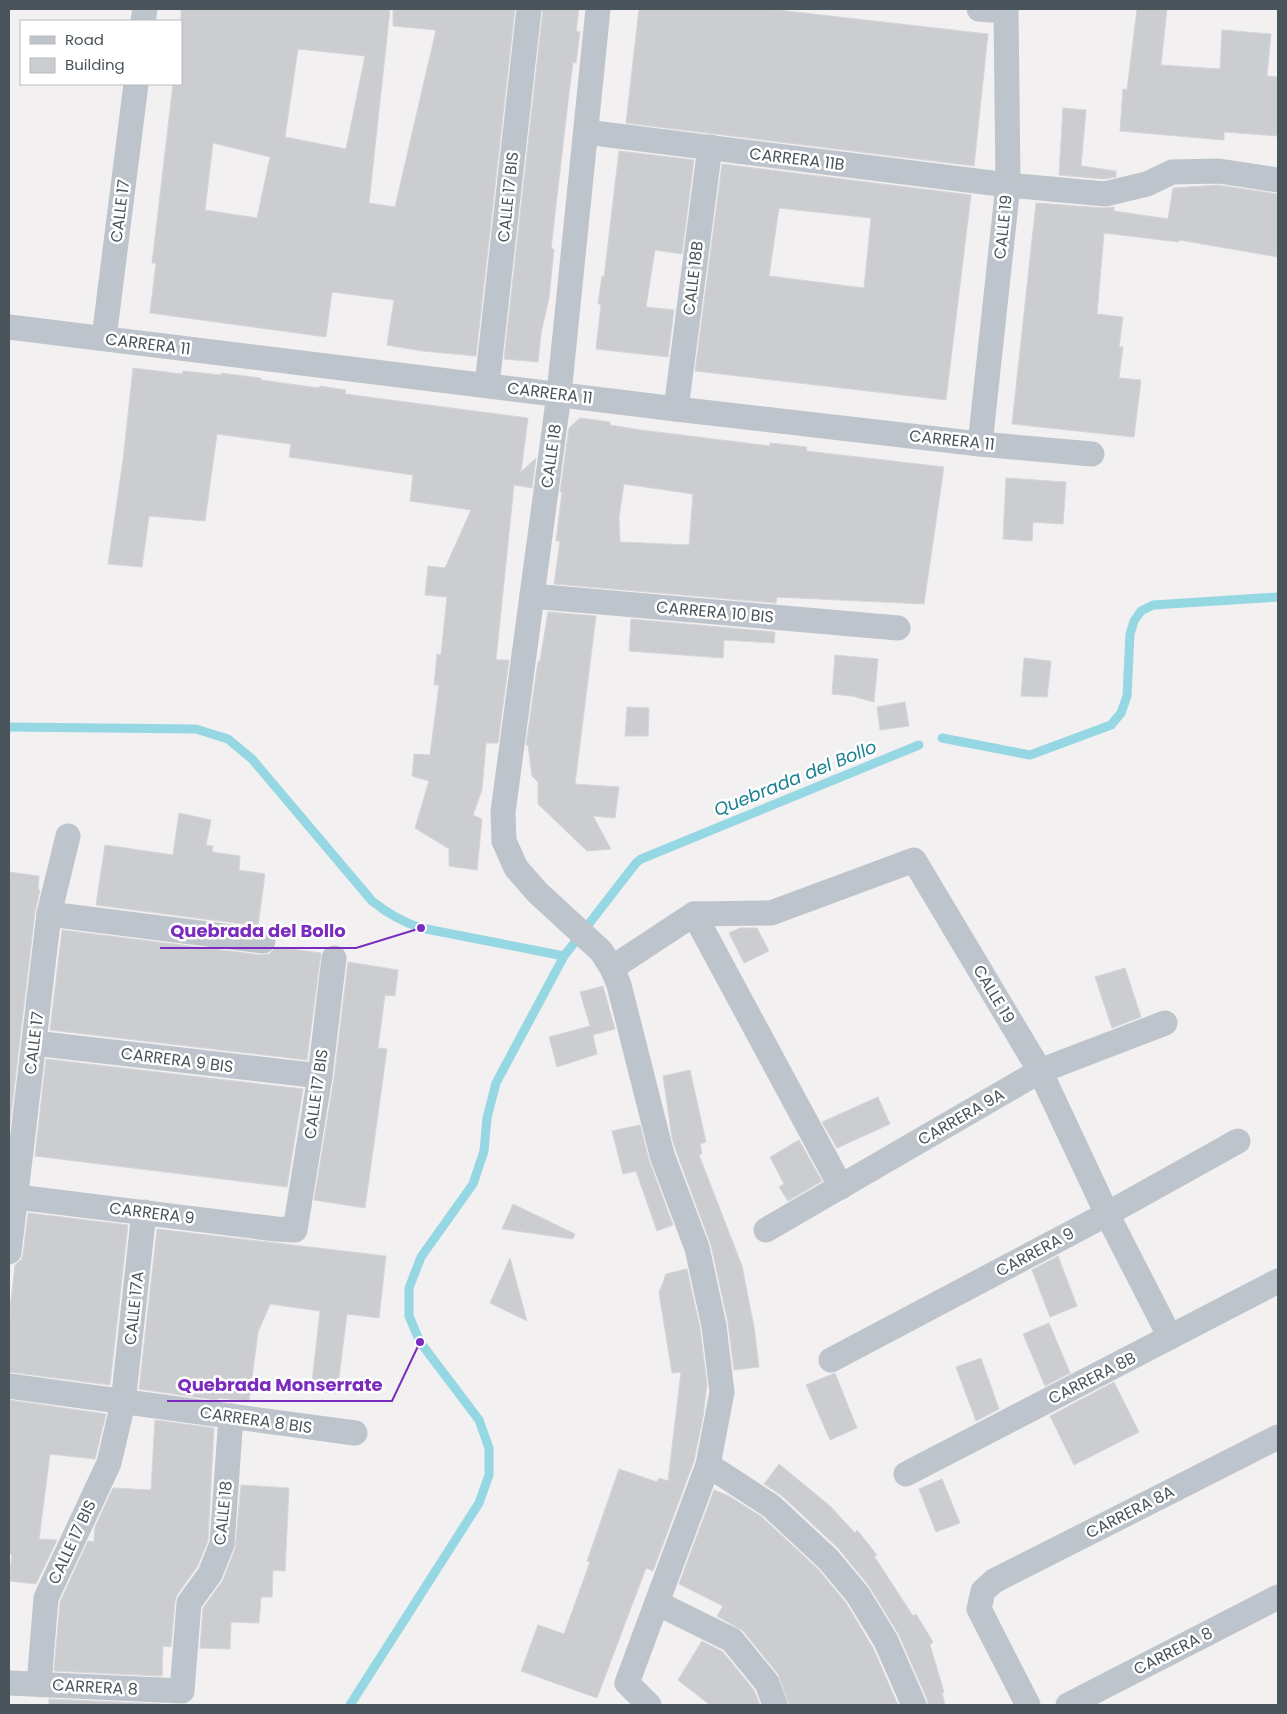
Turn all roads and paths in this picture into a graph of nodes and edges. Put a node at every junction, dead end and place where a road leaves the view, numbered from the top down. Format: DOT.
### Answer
graph roads {
  1 [pos="529,9"];
  2 [pos="598,9"];
  3 [pos="979,9"];
  4 [pos="1006,10"];
  5 [pos="136,85"];
  6 [pos="586,132"];
  7 [pos="710,148"];
  8 [pos="1278,180"];
  9 [pos="1008,185"];
  10 [pos="9,327"];
  11 [pos="104,338"];
  12 [pos="487,385"];
  13 [pos="559,394"];
  14 [pos="676,409"];
  15 [pos="980,444"];
  16 [pos="1092,454"];
  17 [pos="532,596"];
  18 [pos="898,628"];
  19 [pos="68,836"];
  20 [pos="49,914"];
  21 [pos="694,914"];
  22 [pos="263,941"];
  23 [pos="334,958"];
  24 [pos="606,959"];
  25 [pos="1165,1023"];
  26 [pos="34,1043"];
  27 [pos="1040,1071"];
  28 [pos="320,1076"];
  29 [pos="1238,1141"];
  30 [pos="841,1187"];
  31 [pos="12,1196"];
  32 [pos="144,1212"];
  33 [pos="1107,1214"];
  34 [pos="295,1230"];
  35 [pos="766,1230"];
  36 [pos="9,1252"];
  37 [pos="1278,1281"];
  38 [pos="1170,1337"];
  39 [pos="831,1360"];
  40 [pos="9,1386"];
  41 [pos="123,1403"];
  42 [pos="231,1416"];
  43 [pos="355,1433"];
  44 [pos="1278,1436"];
  45 [pos="708,1465"];
  46 [pos="906,1474"];
  47 [pos="1278,1597"];
  48 [pos="657,1602"];
  49 [pos="9,1683"];
  50 [pos="39,1684"];
  51 [pos="182,1691"];
  52 [pos="649,1705"];
  53 [pos="775,1705"];
  54 [pos="914,1705"];
  55 [pos="1028,1705"];
  56 [pos="1068,1705"];
  1 -- 12 [label="street, CALLE 17 BIS"];
  2 -- 6 [label="street, CALLE 18"];
  3 -- 4 [label="street"];
  4 -- 9 [label="street, CALLE 19"];
  5 -- 11 [label="street, CALLE 17"];
  6 -- 7 [label="street, CARRERA 11B"];
  6 -- 13 [label="street, CALLE 18"];
  7 -- 9 [label="street, CARRERA 11B"];
  7 -- 14 [label="street, CALLE 18B"];
  8 -- 9 [label="street, CARRERA 11B"];
  9 -- 15 [label="street, CALLE 19"];
  10 -- 11 [label="street, CARRERA 11"];
  11 -- 12 [label="street, CARRERA 11"];
  12 -- 13 [label="street, CARRERA 11"];
  13 -- 14 [label="street, CARRERA 11"];
  13 -- 17 [label="street, CALLE 18"];
  14 -- 15 [label="street, CARRERA 11"];
  15 -- 16 [label="street, CARRERA 11"];
  17 -- 18 [label="street, CARRERA 10 BIS"];
  17 -- 24 [label="street, CALLE 18"];
  19 -- 20 [label="street, CALLE 17"];
  20 -- 22 [label="street"];
  20 -- 26 [label="street, CALLE 17"];
  21 -- 24 [label="street"];
  21 -- 27 [label="street, CALLE 19"];
  21 -- 30 [label="street"];
  23 -- 28 [label="street, CALLE 17 BIS"];
  24 -- 45 [label="street"];
  25 -- 27 [label="street, CARRERA 9A"];
  26 -- 28 [label="street, CARRERA 9 BIS"];
  26 -- 31 [label="street, CALLE 17"];
  27 -- 30 [label="street, CARRERA 9A"];
  27 -- 33 [label="street, CALLE 19"];
  28 -- 34 [label="street, CALLE 17 BIS"];
  29 -- 33 [label="street, CARRERA 9"];
  30 -- 35 [label="street, CARRERA 9A"];
  31 -- 32 [label="street, CARRERA 9"];
  31 -- 36 [label="street, CALLE 17"];
  32 -- 34 [label="street, CARRERA 9"];
  32 -- 41 [label="street, CALLE 17A"];
  33 -- 38 [label="street, CALLE 19"];
  33 -- 39 [label="street, CARRERA 9"];
  37 -- 38 [label="street, CARRERA 8B"];
  38 -- 46 [label="street, CARRERA 8B"];
  40 -- 41 [label="street, CARRERA 8 BIS"];
  41 -- 42 [label="street, CARRERA 8 BIS"];
  41 -- 50 [label="street, CALLE 17 BIS"];
  42 -- 43 [label="street, CARRERA 8 BIS"];
  42 -- 51 [label="street, CALLE 18"];
  44 -- 55 [label="street, CARRERA 8A"];
  45 -- 48 [label="street"];
  45 -- 54 [label="street"];
  47 -- 56 [label="street, CARRERA 8"];
  48 -- 52 [label="street"];
  48 -- 53 [label="street"];
  49 -- 50 [label="street, CARRERA 8"];
  50 -- 51 [label="street, CARRERA 8"];
}
